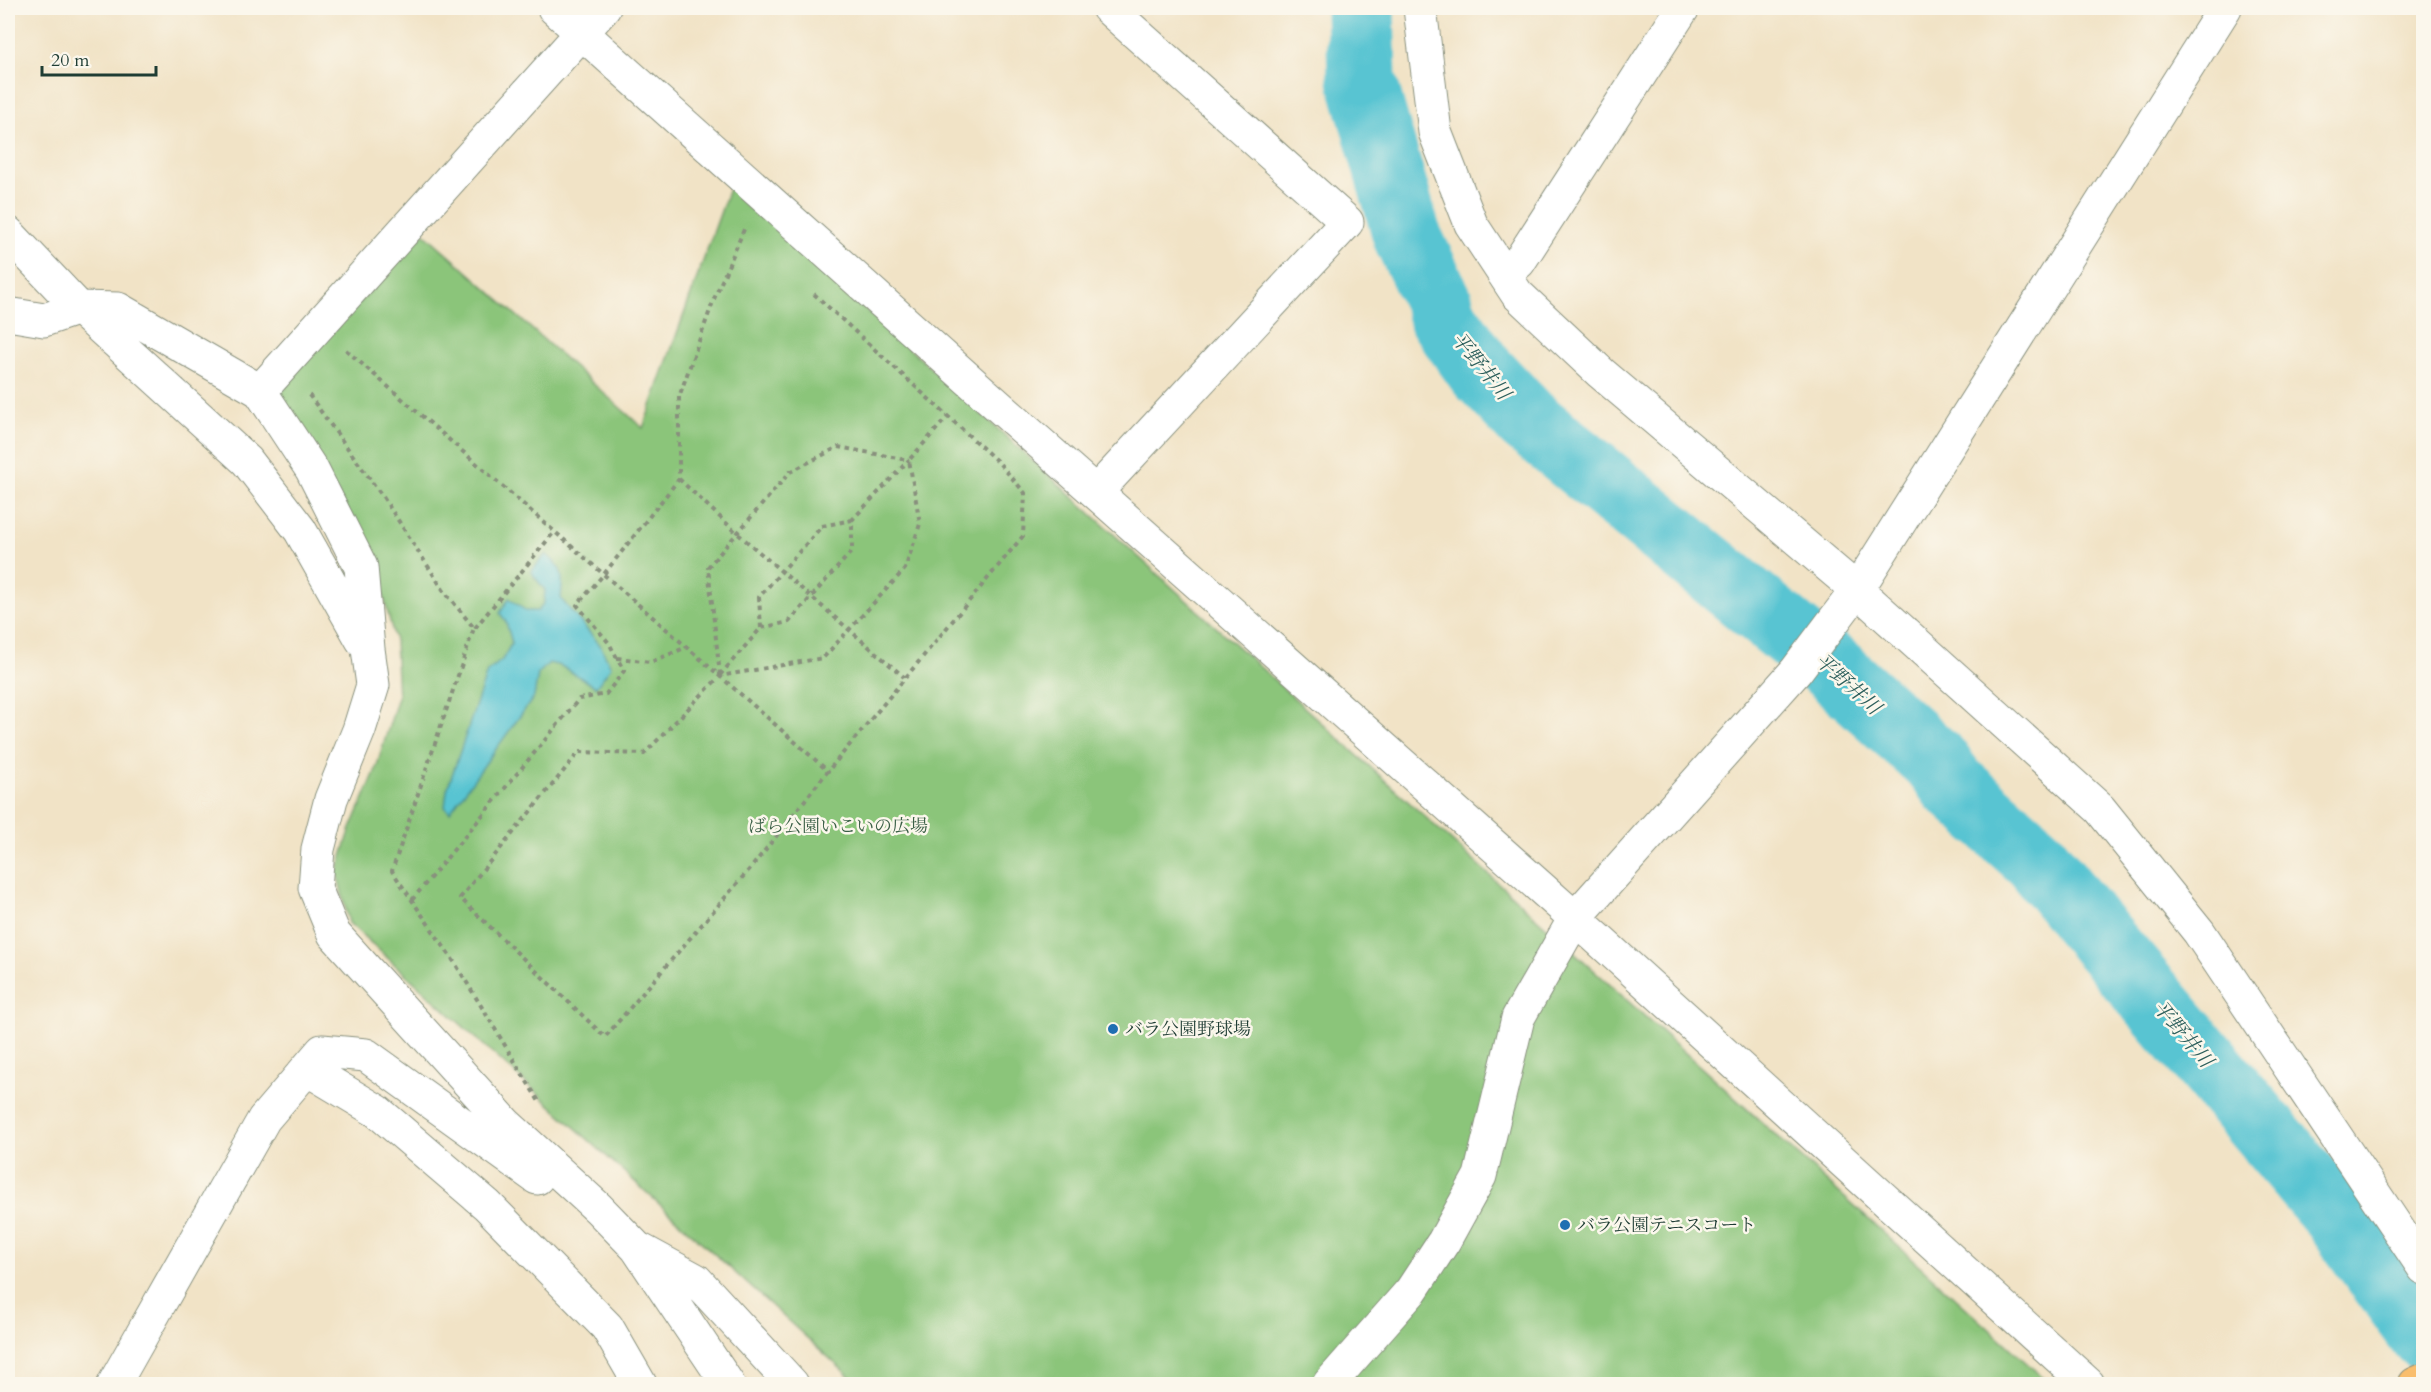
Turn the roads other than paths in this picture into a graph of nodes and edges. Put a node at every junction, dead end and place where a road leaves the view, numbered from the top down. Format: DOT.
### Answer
graph roads {
  1 [pos="554,8"];
  2 [pos="604,8"];
  3 [pos="1108,8"];
  4 [pos="1420,8"];
  5 [pos="1683,8"];
  6 [pos="2225,8"];
  7 [pos="582,32"];
  8 [pos="8,234"];
  9 [pos="1504,273"];
  10 [pos="79,308"];
  11 [pos="8,314"];
  12 [pos="260,391"];
  13 [pos="1096,492"];
  14 [pos="1851,598"];
  15 [pos="368,649"];
  16 [pos="1575,918"];
  17 [pos="307,1069"];
  18 [pos="598,1208"];
  19 [pos="637,1248"];
  20 [pos="2424,1268"];
  21 [pos="2424,1380"];
  22 [pos="114,1384"];
  23 [pos="640,1384"];
  24 [pos="729,1384"];
  25 [pos="792,1384"];
  26 [pos="1329,1384"];
  27 [pos="2088,1384"];
  28 [pos="2415,1384"];
  1 -- 7 [label="street"];
  2 -- 7 [label="street"];
  3 -- 13 [label="street"];
  4 -- 9 [label="street"];
  5 -- 9 [label="street"];
  6 -- 14 [label="street"];
  7 -- 12 [label="street"];
  7 -- 13 [label="street"];
  8 -- 10 [label="street"];
  9 -- 14 [label="street"];
  10 -- 11 [label="street"];
  10 -- 12 [label="street"];
  10 -- 15 [label="street"];
  12 -- 15 [label="street"];
  13 -- 16 [label="street"];
  14 -- 16 [label="street"];
  14 -- 20 [label="street"];
  15 -- 18 [label="street"];
  16 -- 26 [label="street"];
  16 -- 27 [label="street"];
  17 -- 18 [label="street"];
  17 -- 22 [label="street"];
  17 -- 23 [label="street"];
  18 -- 19 [label="street"];
  19 -- 24 [label="street"];
  19 -- 25 [label="street"];
  21 -- 28 [label="highway"];
}
